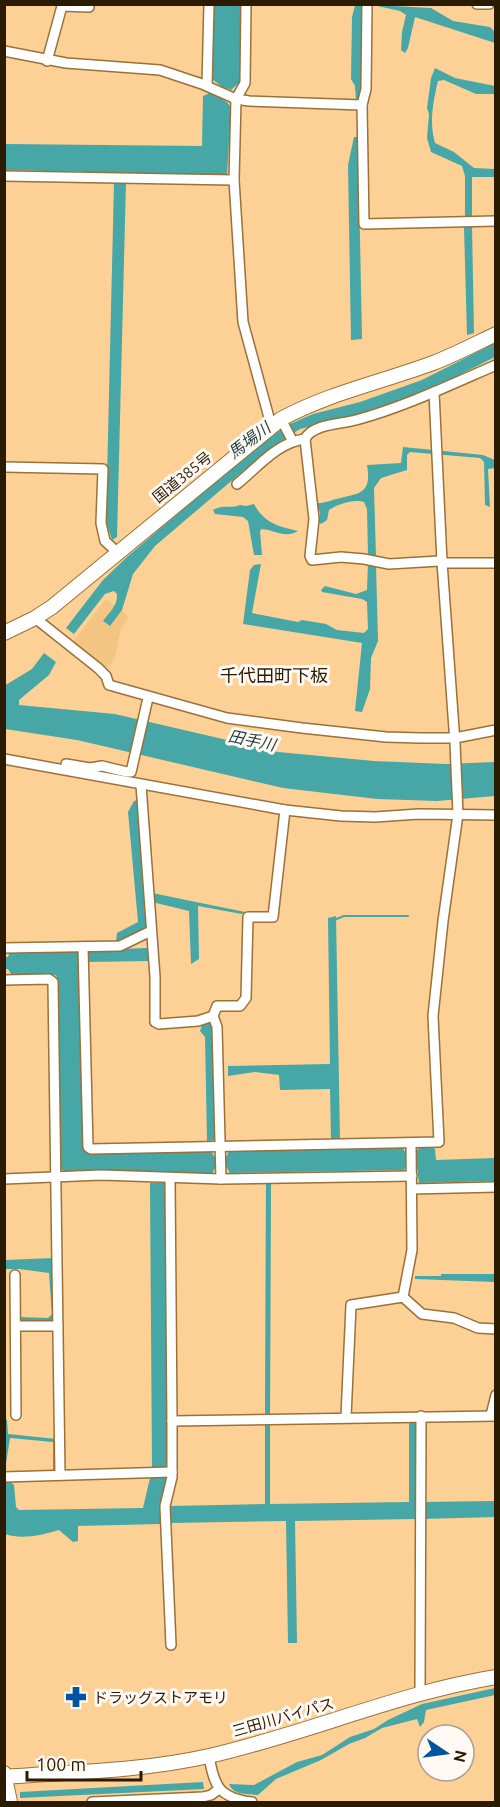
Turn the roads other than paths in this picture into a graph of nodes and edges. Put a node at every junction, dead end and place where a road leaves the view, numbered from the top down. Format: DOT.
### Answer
graph roads {
  1 [pos="89,4"];
  2 [pos="209,4"];
  3 [pos="246,4"];
  4 [pos="367,4"];
  5 [pos="477,4"];
  6 [pos="489,4"];
  7 [pos="4,51"];
  8 [pos="47,61"];
  9 [pos="207,86"];
  10 [pos="236,99"];
  11 [pos="362,105"];
  12 [pos="4,176"];
  13 [pos="234,180"];
  14 [pos="495,221"];
  15 [pos="495,334"];
  16 [pos="495,365"];
  17 [pos="434,392"];
  18 [pos="278,423"];
  19 [pos="291,439"];
  20 [pos="305,439"];
  21 [pos="4,467"];
  22 [pos="237,484"];
  23 [pos="117,552"];
  24 [pos="442,562"];
  25 [pos="495,563"];
  26 [pos="35,618"];
  27 [pos="4,633"];
  28 [pos="148,700"];
  29 [pos="495,730"];
  30 [pos="455,740"];
  31 [pos="4,759"];
  32 [pos="51,767"];
  33 [pos="141,785"];
  34 [pos="285,810"];
  35 [pos="457,811"];
  36 [pos="495,815"];
  37 [pos="151,931"];
  38 [pos="83,946"];
  39 [pos="4,948"];
  40 [pos="4,980"];
  41 [pos="213,1016"];
  42 [pos="411,1147"];
  43 [pos="220,1150"];
  44 [pos="412,1171"];
  45 [pos="220,1175"];
  46 [pos="55,1176"];
  47 [pos="170,1178"];
  48 [pos="4,1179"];
  49 [pos="495,1187"];
  50 [pos="412,1189"];
  51 [pos="15,1275"];
  52 [pos="403,1297"];
  53 [pos="16,1326"];
  54 [pos="58,1326"];
  55 [pos="495,1329"];
  56 [pos="495,1395"];
  57 [pos="16,1415"];
  58 [pos="493,1415"];
  59 [pos="421,1416"];
  60 [pos="346,1417"];
  61 [pos="172,1421"];
  62 [pos="172,1472"];
  63 [pos="60,1475"];
  64 [pos="4,1477"];
  65 [pos="171,1645"];
  66 [pos="495,1677"];
  67 [pos="420,1693"];
  68 [pos="209,1756"];
  69 [pos="5,1776"];
  70 [pos="219,1789"];
  71 [pos="10,1803"];
  72 [pos="92,1803"];
  73 [pos="252,1803"];
  1 -- 8 [label="street"];
  2 -- 9 [label="street"];
  3 -- 10 [label="street"];
  4 -- 11 [label="street"];
  5 -- 6 [label="street"];
  7 -- 8 [label="street"];
  8 -- 9 [label="street"];
  9 -- 10 [label="street"];
  10 -- 11 [label="street"];
  10 -- 13 [label="street"];
  11 -- 14 [label="street"];
  12 -- 13 [label="street"];
  13 -- 18 [label="street"];
  15 -- 18 [label="highway, 国道385号"];
  16 -- 17 [label="street"];
  17 -- 20 [label="street"];
  17 -- 24 [label="street"];
  18 -- 19 [label="street"];
  18 -- 23 [label="highway, 国道385号"];
  19 -- 20 [label="street"];
  19 -- 22 [label="street"];
  20 -- 24 [label="street"];
  21 -- 23 [label="street"];
  23 -- 26 [label="highway, 国道385号"];
  24 -- 25 [label="street"];
  24 -- 30 [label="street"];
  26 -- 27 [label="highway, 国道385号"];
  26 -- 28 [label="street"];
  28 -- 30 [label="street"];
  28 -- 32 [label="street"];
  29 -- 30 [label="street"];
  30 -- 35 [label="street"];
  31 -- 32 [label="street"];
  32 -- 33 [label="street"];
  33 -- 34 [label="street"];
  33 -- 37 [label="street"];
  34 -- 35 [label="street"];
  34 -- 41 [label="street"];
  35 -- 36 [label="street"];
  35 -- 42 [label="street"];
  37 -- 38 [label="street"];
  37 -- 41 [label="street"];
  38 -- 39 [label="street"];
  38 -- 43 [label="street"];
  40 -- 46 [label="street"];
  41 -- 43 [label="street"];
  42 -- 43 [label="street"];
  42 -- 44 [label="street"];
  43 -- 45 [label="street"];
  44 -- 45 [label="street"];
  44 -- 50 [label="street"];
  45 -- 47 [label="street"];
  46 -- 47 [label="street"];
  46 -- 48 [label="street"];
  46 -- 54 [label="street"];
  47 -- 61 [label="street"];
  49 -- 50 [label="street"];
  50 -- 52 [label="street"];
  51 -- 53 [label="street"];
  52 -- 55 [label="street"];
  52 -- 60 [label="street"];
  53 -- 54 [label="street"];
  53 -- 57 [label="street"];
  54 -- 63 [label="street"];
  56 -- 58 [label="street"];
  58 -- 59 [label="street"];
  59 -- 60 [label="street"];
  59 -- 67 [label="street"];
  60 -- 61 [label="street"];
  61 -- 62 [label="street"];
  62 -- 63 [label="street"];
  62 -- 65 [label="street"];
  63 -- 64 [label="street"];
  66 -- 67 [label="highway, 三田川バイパス"];
  67 -- 68 [label="highway, 三田川バイパス"];
  68 -- 69 [label="highway, 三田川バイパス"];
  68 -- 70 [label="street"];
  69 -- 71 [label="highway"];
  70 -- 72 [label="street"];
  70 -- 73 [label="street"];
}
